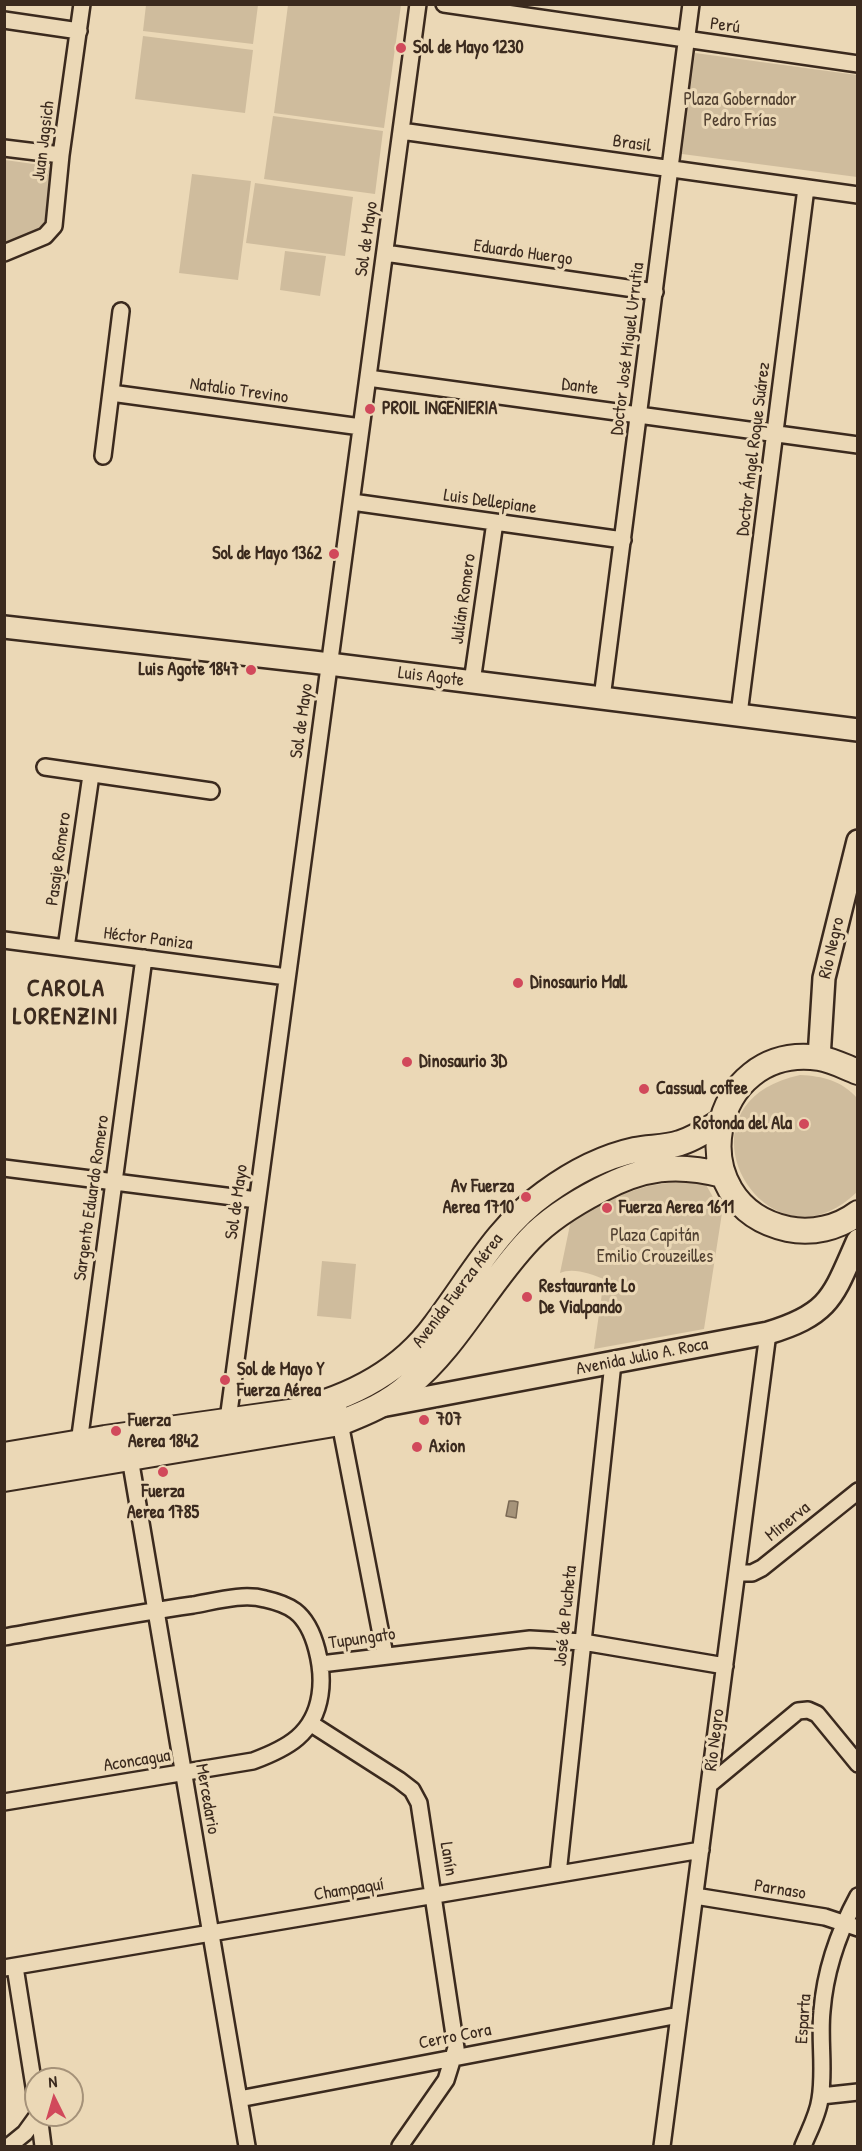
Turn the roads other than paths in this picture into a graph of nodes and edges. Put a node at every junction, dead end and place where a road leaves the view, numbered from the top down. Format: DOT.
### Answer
graph roads {
  1 [pos="82,4"];
  2 [pos="418,4"];
  3 [pos="444,4"];
  4 [pos="691,4"];
  5 [pos="4,20"];
  6 [pos="79,31"];
  7 [pos="687,40"];
  8 [pos="858,64"];
  9 [pos="401,131"];
  10 [pos="4,147"];
  11 [pos="61,155"];
  12 [pos="670,169"];
  13 [pos="807,188"];
  14 [pos="858,195"];
  15 [pos="4,253"];
  16 [pos="385,253"];
  17 [pos="655,292"];
  18 [pos="121,311"];
  19 [pos="368,378"];
  20 [pos="111,393"];
  21 [pos="639,415"];
  22 [pos="362,427"];
  23 [pos="775,434"];
  24 [pos="858,445"];
  25 [pos="103,456"];
  26 [pos="352,502"];
  27 [pos="495,522"];
  28 [pos="623,540"];
  29 [pos="4,627"];
  30 [pos="330,664"];
  31 [pos="472,682"];
  32 [pos="602,698"];
  33 [pos="739,714"];
  34 [pos="858,730"];
  35 [pos="45,767"];
  36 [pos="91,775"];
  37 [pos="211,791"];
  38 [pos="858,841"];
  39 [pos="4,940"];
  40 [pos="66,948"];
  41 [pos="144,958"];
  42 [pos="287,977"];
  43 [pos="819,1058"];
  44 [pos="855,1072"];
  45 [pos="720,1122"];
  46 [pos="4,1168"];
  47 [pos="723,1175"];
  48 [pos="114,1182"];
  49 [pos="257,1200"];
  50 [pos="858,1213"];
  51 [pos="858,1240"];
  52 [pos="849,1273"];
  53 [pos="768,1333"];
  54 [pos="613,1363"];
  55 [pos="338,1399"];
  56 [pos="381,1406"];
  57 [pos="340,1423"];
  58 [pos="227,1431"];
  59 [pos="79,1443"];
  60 [pos="4,1455"];
  61 [pos="130,1458"];
  62 [pos="4,1479"];
  63 [pos="858,1491"];
  64 [pos="738,1573"];
  65 [pos="155,1610"];
  66 [pos="4,1637"];
  67 [pos="583,1642"];
  68 [pos="385,1655"];
  69 [pos="321,1664"];
  70 [pos="725,1666"];
  71 [pos="310,1723"];
  72 [pos="858,1764"];
  73 [pos="183,1773"];
  74 [pos="709,1785"];
  75 [pos="4,1802"];
  76 [pos="701,1850"];
  77 [pos="558,1874"];
  78 [pos="434,1895"];
  79 [pos="695,1896"];
  80 [pos="858,1896"];
  81 [pos="851,1925"];
  82 [pos="210,1932"];
  83 [pos="10,1967"];
  84 [pos="679,2015"];
  85 [pos="455,2057"];
  86 [pos="30,2067"];
  87 [pos="858,2092"];
  88 [pos="821,2096"];
  89 [pos="238,2099"];
  90 [pos="29,2127"];
  91 [pos="40,2127"];
  92 [pos="9,2146"];
  93 [pos="44,2146"];
  94 [pos="247,2146"];
  95 [pos="400,2146"];
  96 [pos="662,2146"];
  97 [pos="803,2146"];
  1 -- 6 [label="street, Juan Jagsich"];
  2 -- 9 [label="street, Sol de Mayo"];
  3 -- 7 [label="street, Perú"];
  4 -- 7 [label="street, Doctor José Miguel Urrutia"];
  5 -- 6 [label="street"];
  6 -- 11 [label="street, Juan Jagsich"];
  7 -- 8 [label="street, Perú"];
  7 -- 12 [label="street, Doctor José Miguel Urrutia"];
  9 -- 12 [label="street, Brasil"];
  9 -- 16 [label="street, Sol de Mayo"];
  10 -- 11 [label="street"];
  11 -- 15 [label="street, Juan Jagsich"];
  12 -- 13 [label="street, Brasil"];
  12 -- 17 [label="street, Doctor José Miguel Urrutia"];
  13 -- 14 [label="street, Brasil"];
  13 -- 23 [label="street, Doctor Ángel Roque Suárez"];
  16 -- 17 [label="street, Eduardo Huergo"];
  16 -- 19 [label="street, Sol de Mayo"];
  17 -- 21 [label="street, Doctor José Miguel Urrutia"];
  18 -- 20 [label="street"];
  19 -- 21 [label="street, Dante"];
  19 -- 22 [label="street, Sol de Mayo"];
  20 -- 22 [label="street, Natalio Trevino"];
  20 -- 25 [label="street"];
  21 -- 23 [label="street, Dante"];
  21 -- 28 [label="street, Doctor José Miguel Urrutia"];
  22 -- 26 [label="street, Sol de Mayo"];
  23 -- 24 [label="street, Dante"];
  23 -- 33 [label="street, Doctor Ángel Roque Suárez"];
  26 -- 27 [label="street, Luis Dellepiane"];
  26 -- 30 [label="street, Sol de Mayo"];
  27 -- 28 [label="street, Luis Dellepiane"];
  27 -- 31 [label="street, Julián Romero"];
  28 -- 32 [label="street, Doctor José Miguel Urrutia"];
  29 -- 30 [label="main road, Luis Agote"];
  30 -- 31 [label="main road, Luis Agote"];
  30 -- 42 [label="street, Sol de Mayo"];
  31 -- 32 [label="main road, Luis Agote"];
  32 -- 33 [label="main road, Luis Agote"];
  33 -- 34 [label="main road, Luis Agote"];
  35 -- 36 [label="street"];
  36 -- 37 [label="street"];
  36 -- 40 [label="street, Pasaje Romero"];
  38 -- 43 [label="main road, Río Negro"];
  39 -- 40 [label="street, Héctor Paniza"];
  40 -- 41 [label="street, Héctor Paniza"];
  41 -- 42 [label="street, Héctor Paniza"];
  41 -- 48 [label="street, Sargento Eduardo Romero"];
  42 -- 49 [label="street, Sol de Mayo"];
  43 -- 44 [label="main road"];
  43 -- 45 [label="main road"];
  45 -- 47 [label="main road"];
  45 -- 55 [label="main road, Avenida Fuerza Aérea"];
  46 -- 48 [label="street"];
  47 -- 50 [label="main road"];
  47 -- 56 [label="main road, Avenida Fuerza Aérea"];
  48 -- 49 [label="street"];
  48 -- 59 [label="street, Sargento Eduardo Romero"];
  49 -- 58 [label="street, Sol de Mayo"];
  51 -- 52 [label="main road, Avenida Julio A. Roca"];
  52 -- 53 [label="main road, Avenida Julio A. Roca"];
  53 -- 54 [label="main road, Avenida Julio A. Roca"];
  53 -- 64 [label="street, Río Negro"];
  54 -- 56 [label="main road, Avenida Julio A. Roca"];
  54 -- 67 [label="street, José de Pucheta"];
  55 -- 57 [label="street"];
  55 -- 58 [label="main road, Avenida Fuerza Aérea"];
  56 -- 57 [label="main road, Avenida Fuerza Aérea"];
  57 -- 58 [label="main road, Avenida Fuerza Aérea"];
  57 -- 68 [label="street"];
  58 -- 59 [label="main road, Avenida Fuerza Aérea"];
  58 -- 61 [label="main road, Avenida Fuerza Aérea"];
  59 -- 60 [label="main road, Avenida Fuerza Aérea"];
  61 -- 62 [label="main road, Avenida Fuerza Aérea"];
  61 -- 65 [label="street, Mercedario"];
  63 -- 64 [label="street, Minerva"];
  64 -- 70 [label="street, Río Negro"];
  65 -- 66 [label="street, Tupungato"];
  65 -- 69 [label="street, Tupungato"];
  65 -- 73 [label="street, Mercedario"];
  67 -- 68 [label="street, Tupungato"];
  67 -- 70 [label="street, Tupungato"];
  67 -- 77 [label="street, José de Pucheta"];
  68 -- 69 [label="street, Tupungato"];
  69 -- 71 [label="street, Aconcagua"];
  70 -- 74 [label="street, Río Negro"];
  71 -- 73 [label="street, Aconcagua"];
  71 -- 78 [label="street, Lanín"];
  72 -- 74 [label="street"];
  73 -- 75 [label="street, Aconcagua"];
  73 -- 82 [label="street, Mercedario"];
  74 -- 76 [label="street, Río Negro"];
  76 -- 77 [label="street, Champaquí"];
  76 -- 79 [label="street, Río Negro"];
  77 -- 78 [label="street, Champaquí"];
  78 -- 82 [label="street, Champaquí"];
  78 -- 85 [label="street, Lanín"];
  79 -- 81 [label="street, Parnaso"];
  79 -- 84 [label="street, Río Negro"];
  80 -- 81 [label="street, Esparta"];
  81 -- 88 [label="street, Esparta"];
  82 -- 83 [label="street, Champaquí"];
  82 -- 89 [label="street, Mercedario"];
  83 -- 86 [label="street"];
  84 -- 85 [label="street, Cerro Cora"];
  84 -- 96 [label="street, Río Negro"];
  85 -- 89 [label="street, Cerro Cora"];
  85 -- 95 [label="street"];
  87 -- 88 [label="street"];
  88 -- 97 [label="street, Esparta"];
  89 -- 94 [label="street, Mercedario"];
  90 -- 92 [label="street"];
  91 -- 93 [label="street"];
}
